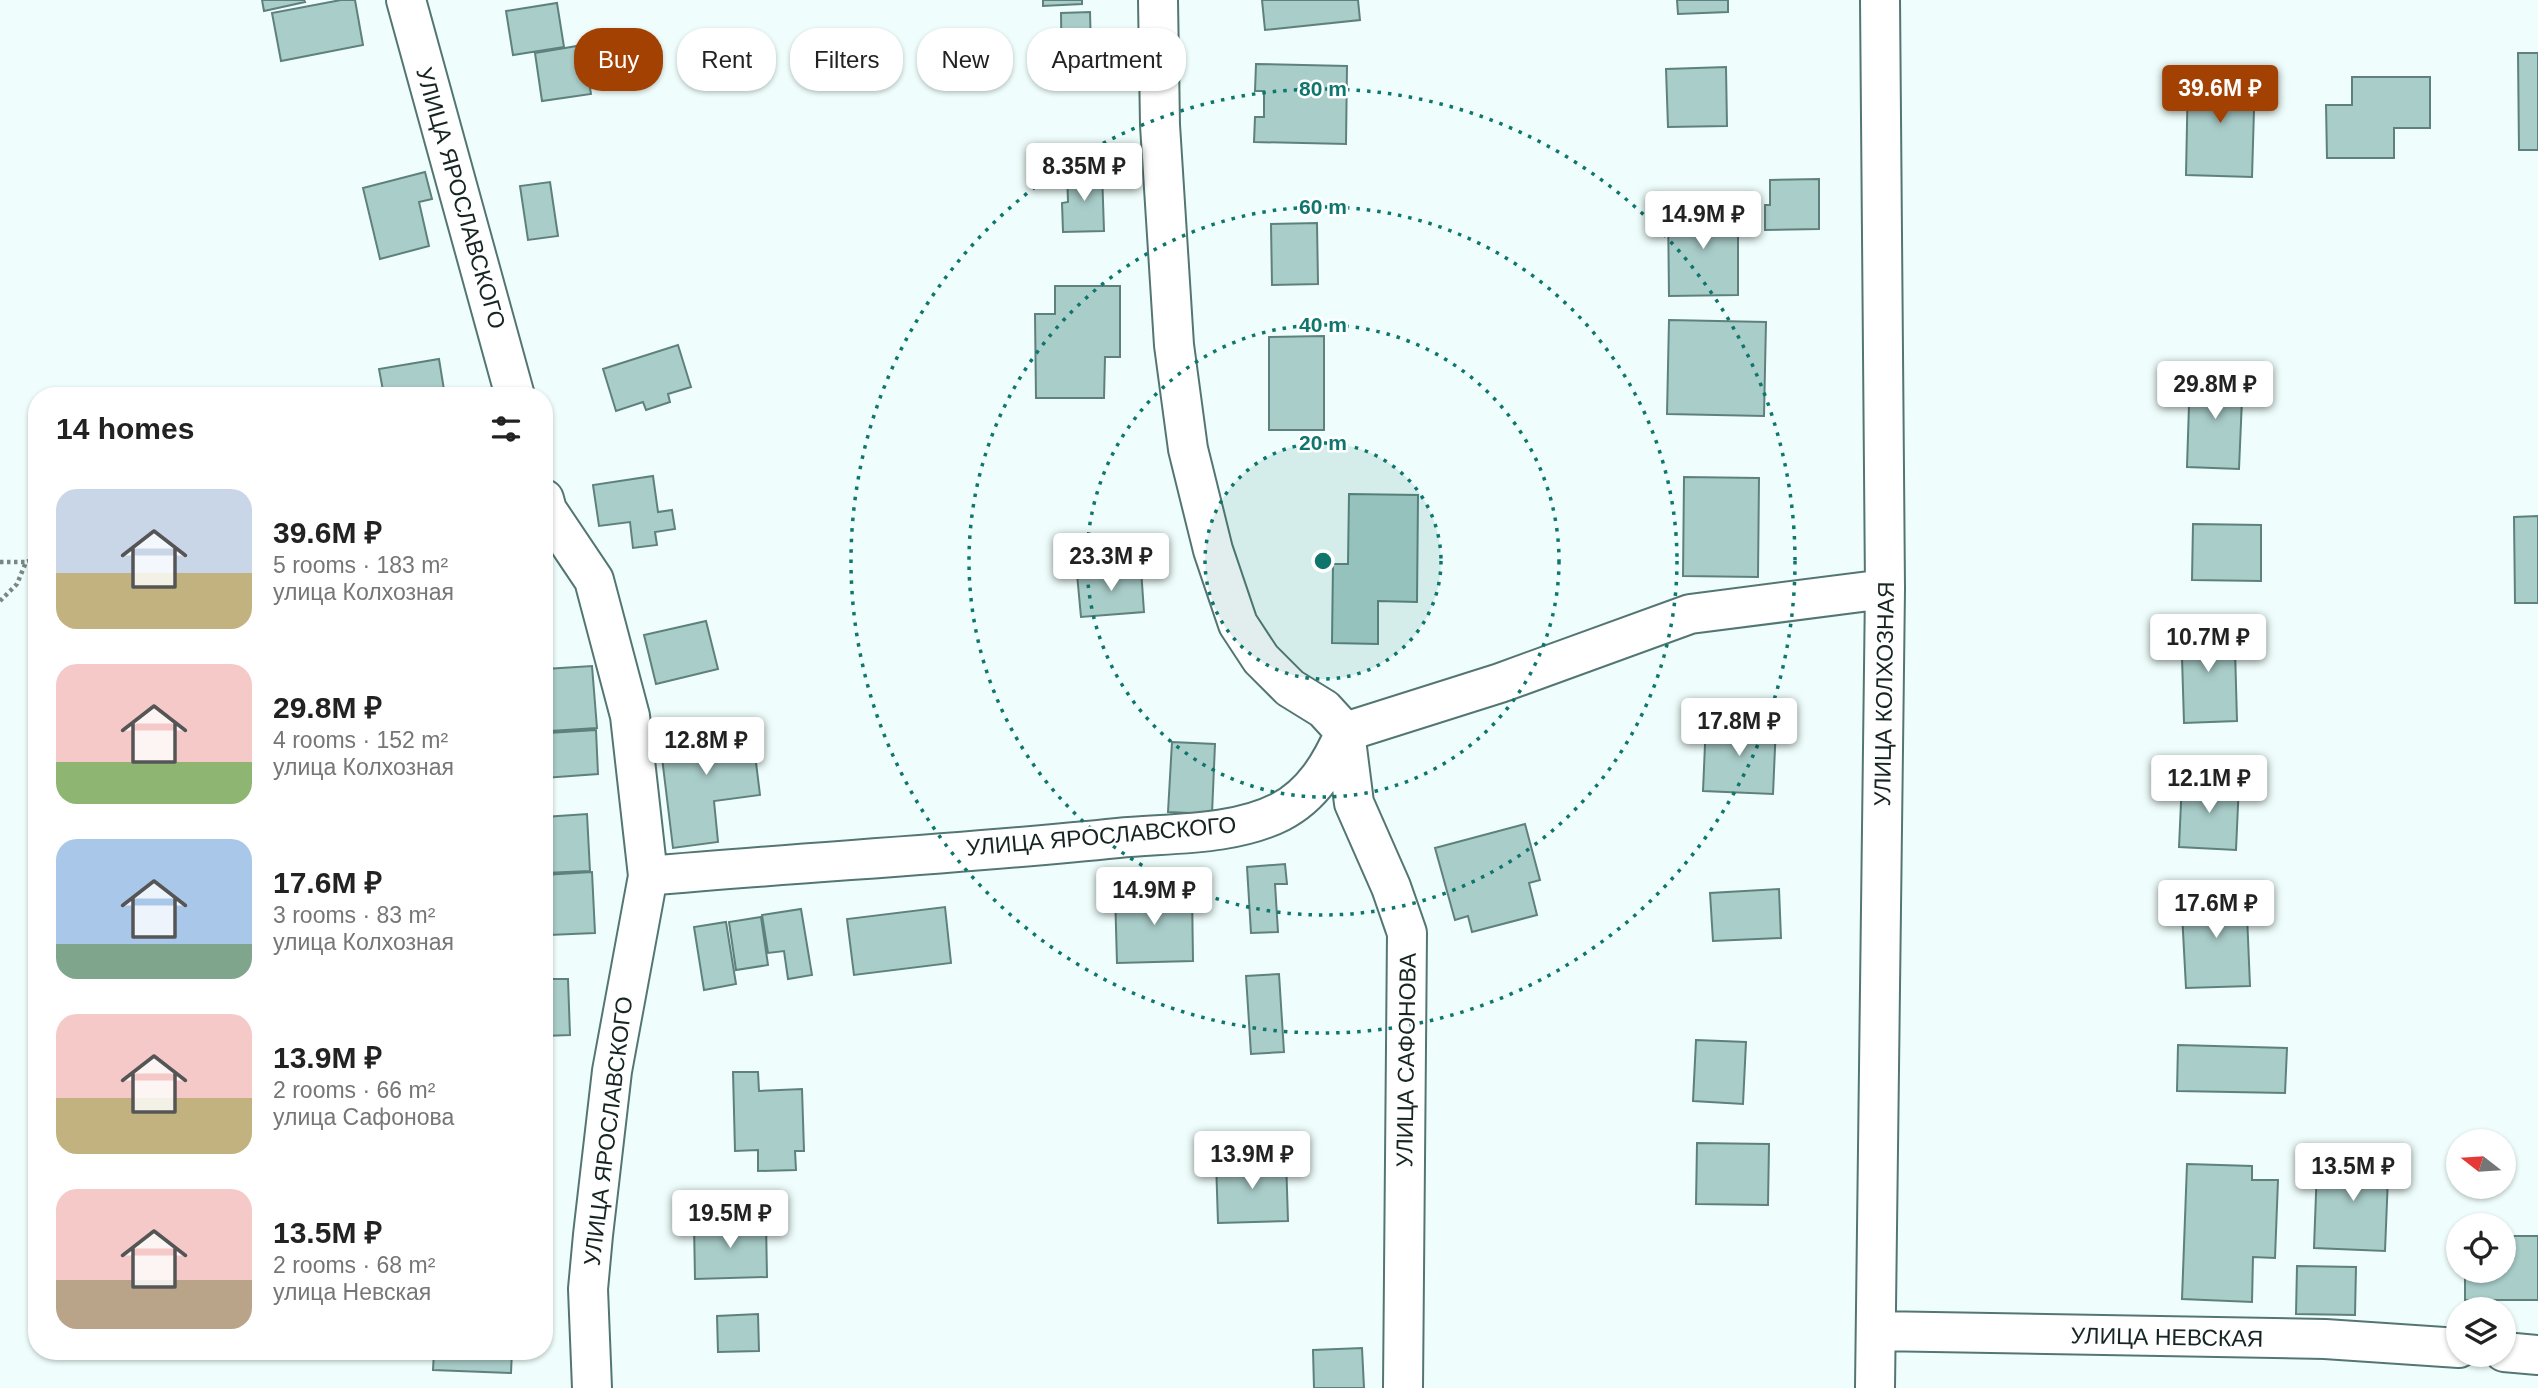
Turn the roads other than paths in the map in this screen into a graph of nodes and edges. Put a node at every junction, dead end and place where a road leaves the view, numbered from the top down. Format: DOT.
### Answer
graph roads {
  1 [pos="406,0"];
  2 [pos="1158,0"];
  3 [pos="1880,0"];
  4 [pos="514,387"];
  5 [pos="553,519"];
  6 [pos="1885,589"];
  7 [pos="1345,732"];
  8 [pos="648,876"];
  9 [pos="1876,1331"];
  10 [pos="2446,1347"];
  11 [pos="2516,1353"];
  12 [pos="2538,1355"];
  13 [pos="592,1388"];
  14 [pos="1403,1388"];
  15 [pos="1875,1388"];
  1 -- 4 [label="street, УЛИЦА ЯРОСЛАВСКОГО"];
  2 -- 7 [label="street"];
  3 -- 6 [label="street, УЛИЦА КОЛХОЗНАЯ"];
  5 -- 8 [label="street, УЛИЦА ЯРОСЛАВСКОГО"];
  6 -- 7 [label="street"];
  6 -- 9 [label="street, УЛИЦА КОЛХОЗНАЯ"];
  7 -- 8 [label="street, УЛИЦА ЯРОСЛАВСКОГО"];
  7 -- 14 [label="street, УЛИЦА САФОНОВА"];
  8 -- 13 [label="street, УЛИЦА ЯРОСЛАВСКОГО"];
  9 -- 10 [label="street, УЛИЦА НЕВСКАЯ"];
  9 -- 15 [label="street, УЛИЦА КОЛХОЗНАЯ"];
  11 -- 12 [label="street"];
}
